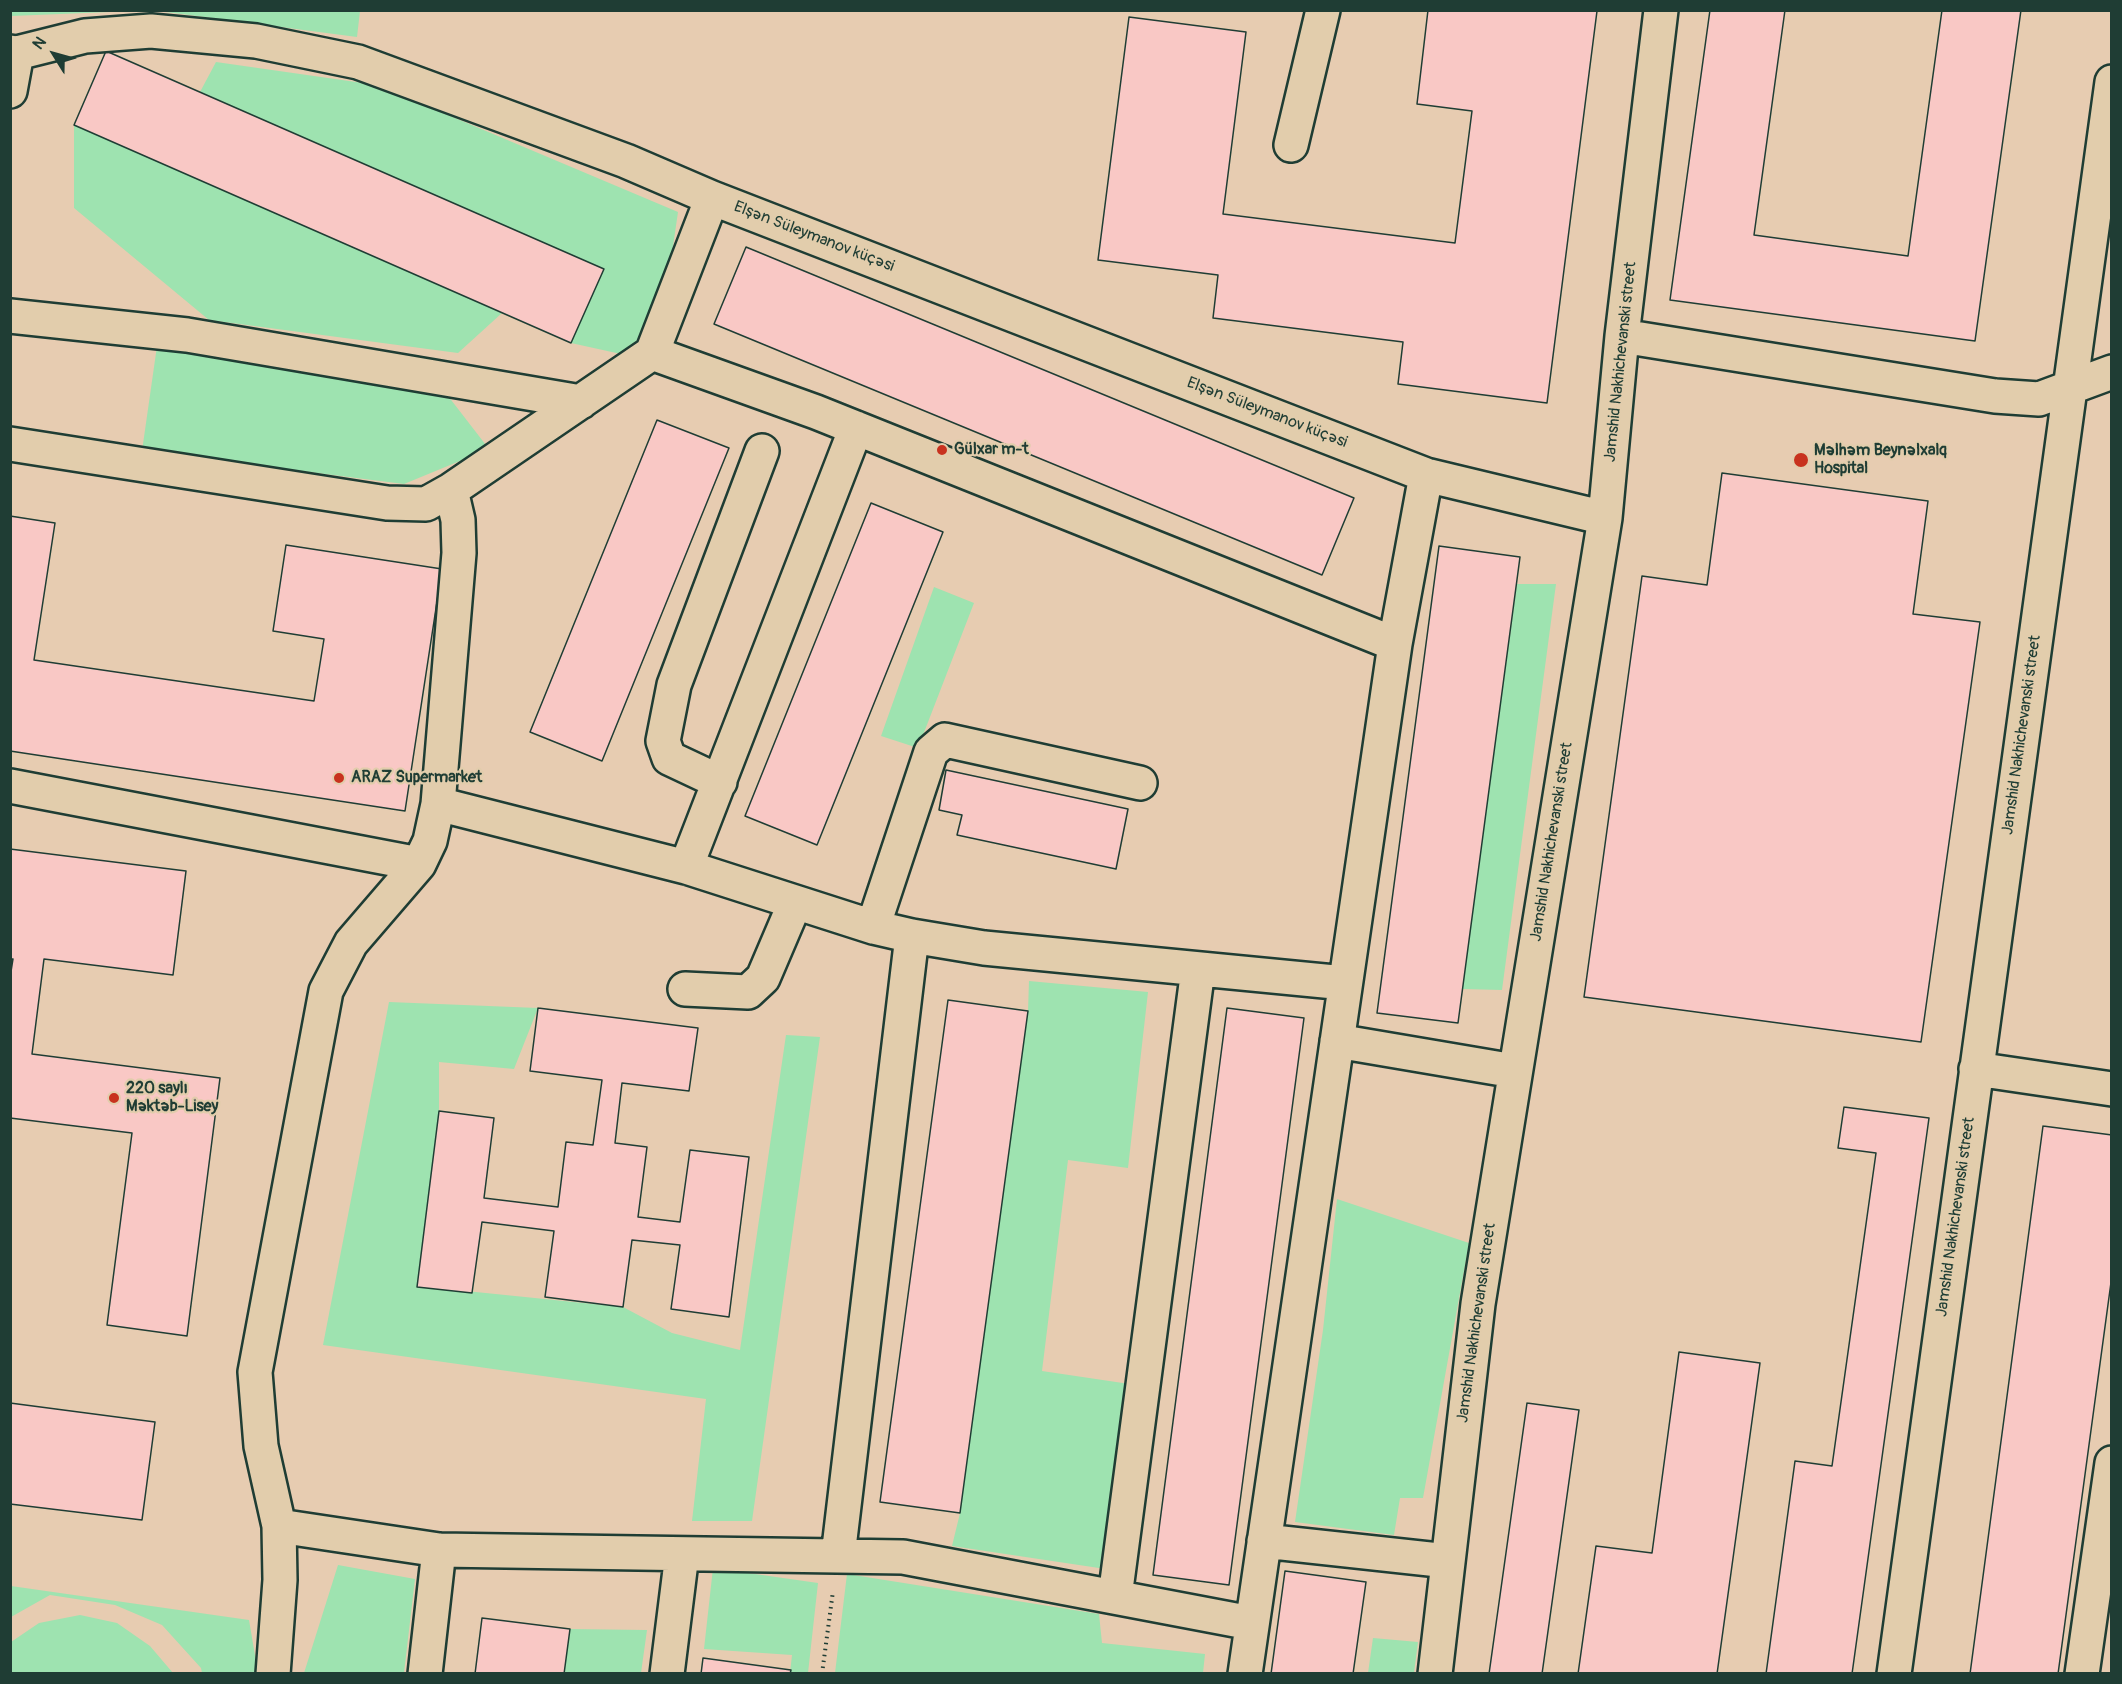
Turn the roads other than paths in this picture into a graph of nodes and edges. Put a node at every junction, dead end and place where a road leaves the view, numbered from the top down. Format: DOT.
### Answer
graph roads {
  1 [pos="1323,10"];
  2 [pos="1661,10"];
  3 [pos="14,52"];
  4 [pos="2112,82"];
  5 [pos="10,91"];
  6 [pos="1291,145"];
  7 [pos="712,198"];
  8 [pos="10,316"];
  9 [pos="1622,336"];
  10 [pos="652,353"];
  11 [pos="2112,372"];
  12 [pos="2069,386"];
  13 [pos="581,402"];
  14 [pos="856,428"];
  15 [pos="10,444"];
  16 [pos="762,452"];
  17 [pos="1426,475"];
  18 [pos="451,490"];
  19 [pos="1605,518"];
  20 [pos="1395,644"];
  21 [pos="720,782"];
  22 [pos="1140,783"];
  23 [pos="10,786"];
  24 [pos="438,804"];
  25 [pos="419,864"];
  26 [pos="687,867"];
  27 [pos="795,903"];
  28 [pos="873,927"];
  29 [pos="912,936"];
  30 [pos="1198,969"];
  31 [pos="1345,983"];
  32 [pos="685,988"];
  33 [pos="1337,1041"];
  34 [pos="1976,1069"];
  35 [pos="1514,1071"];
  36 [pos="2112,1089"];
  37 [pos="2112,1463"];
  38 [pos="279,1526"];
  39 [pos="2106,1538"];
  40 [pos="1264,1541"];
  41 [pos="439,1550"];
  42 [pos="682,1554"];
  43 [pos="838,1556"];
  44 [pos="1448,1561"];
  45 [pos="1115,1597"];
  46 [pos="1251,1623"];
  47 [pos="273,1674"];
  48 [pos="425,1674"];
  49 [pos="667,1674"];
  50 [pos="1245,1674"];
  51 [pos="1435,1674"];
  52 [pos="1894,1674"];
  53 [pos="2082,1674"];
  1 -- 6 [label="street"];
  2 -- 9 [label="street, Jamshid Nakhichevanski street"];
  3 -- 5 [label="street"];
  3 -- 7 [label="street, Elşən Süleymanov küçəsi"];
  4 -- 12 [label="street, Jamshid Nakhichevanski street"];
  7 -- 10 [label="street"];
  7 -- 17 [label="street, Elşən Süleymanov küçəsi"];
  8 -- 13 [label="street"];
  9 -- 12 [label="street"];
  9 -- 19 [label="street, Jamshid Nakhichevanski street"];
  10 -- 13 [label="street"];
  10 -- 14 [label="street"];
  11 -- 12 [label="street"];
  12 -- 34 [label="street, Jamshid Nakhichevanski street"];
  13 -- 18 [label="street"];
  14 -- 20 [label="street"];
  14 -- 21 [label="street"];
  15 -- 18 [label="street"];
  16 -- 21 [label="street"];
  17 -- 19 [label="street, Elşən Süleymanov küçəsi"];
  17 -- 20 [label="street"];
  18 -- 24 [label="street"];
  19 -- 35 [label="street, Jamshid Nakhichevanski street"];
  20 -- 31 [label="street"];
  21 -- 26 [label="street"];
  22 -- 28 [label="street"];
  23 -- 25 [label="street"];
  24 -- 25 [label="street"];
  24 -- 26 [label="street"];
  25 -- 38 [label="street"];
  26 -- 27 [label="street"];
  27 -- 28 [label="street"];
  27 -- 32 [label="street"];
  28 -- 29 [label="street"];
  29 -- 30 [label="street"];
  29 -- 43 [label="street"];
  30 -- 31 [label="street"];
  30 -- 45 [label="street"];
  31 -- 33 [label="street"];
  33 -- 35 [label="street"];
  33 -- 40 [label="street"];
  34 -- 36 [label="street"];
  34 -- 52 [label="street, Jamshid Nakhichevanski street"];
  35 -- 44 [label="street, Jamshid Nakhichevanski street"];
  37 -- 39 [label="street"];
  38 -- 41 [label="street"];
  38 -- 47 [label="street"];
  39 -- 53 [label="street"];
  40 -- 44 [label="street"];
  40 -- 46 [label="street"];
  41 -- 42 [label="street"];
  41 -- 48 [label="street"];
  42 -- 43 [label="street"];
  42 -- 49 [label="street"];
  43 -- 45 [label="street"];
  44 -- 51 [label="street, Jamshid Nakhichevanski street"];
  45 -- 46 [label="street"];
  46 -- 50 [label="street"];
}
